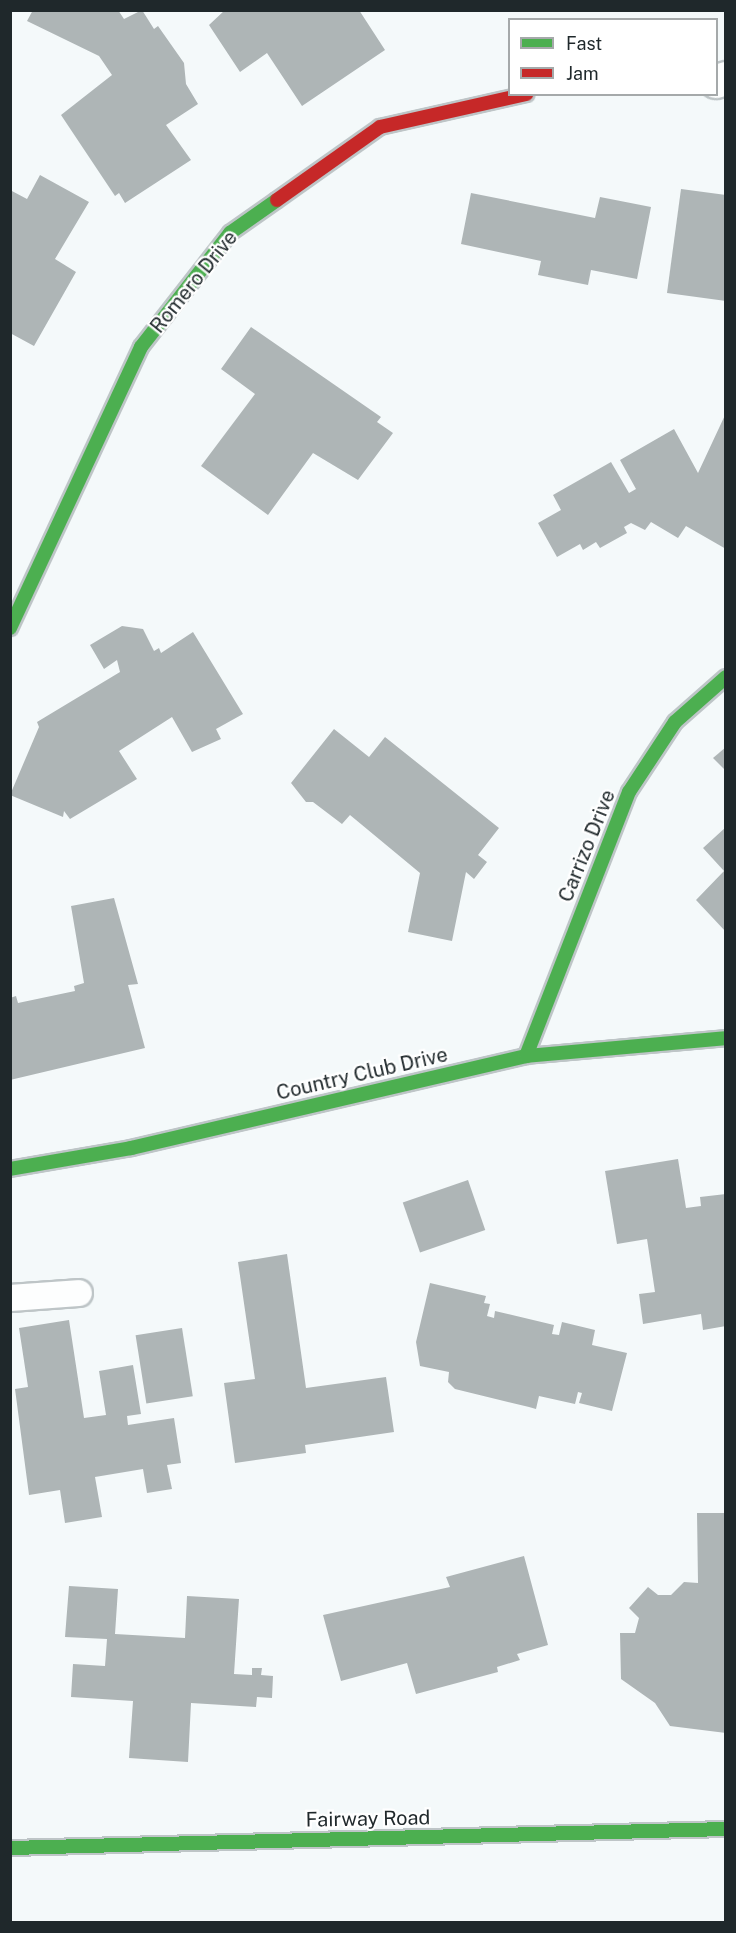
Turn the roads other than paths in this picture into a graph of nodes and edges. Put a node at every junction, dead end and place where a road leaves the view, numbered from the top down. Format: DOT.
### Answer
graph roads {
  1 [pos="517,96"];
  2 [pos="10,628"];
  3 [pos="726,677"];
  4 [pos="726,1038"];
  5 [pos="526,1056"];
  6 [pos="10,1170"];
  7 [pos="79,1293"];
  8 [pos="10,1298"];
  9 [pos="726,1829"];
  10 [pos="10,1848"];
  1 -- 2 [label="street, Romero Drive"];
  3 -- 5 [label="street, Carrizo Drive"];
  4 -- 5 [label="street, Country Club Drive"];
  5 -- 6 [label="street, Country Club Drive"];
  7 -- 8 [label="lane"];
  9 -- 10 [label="street, Fairway Road"];
}
